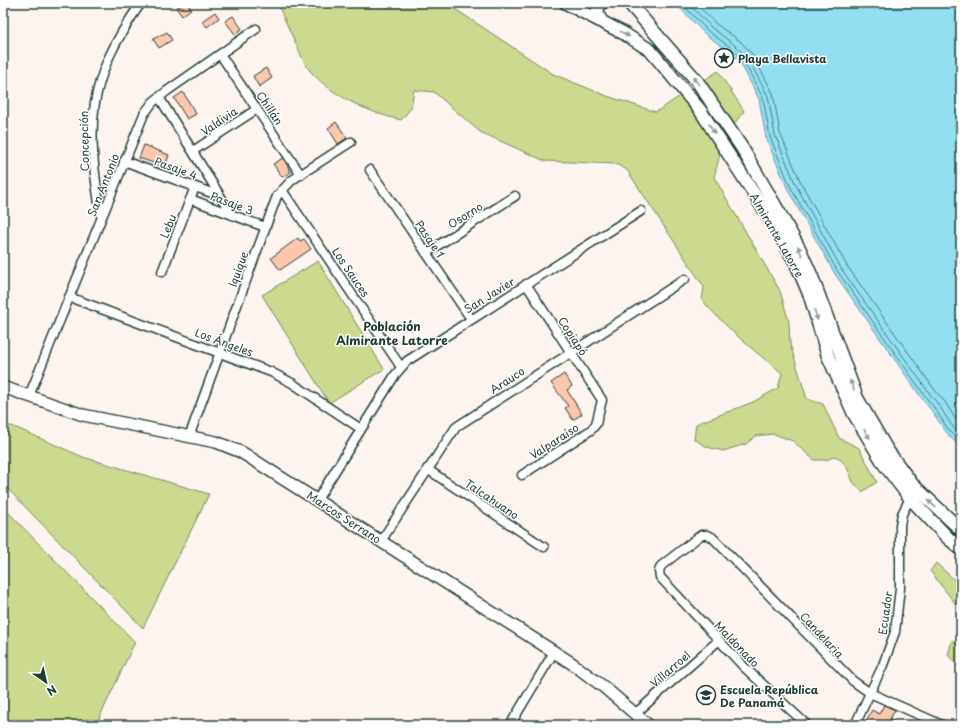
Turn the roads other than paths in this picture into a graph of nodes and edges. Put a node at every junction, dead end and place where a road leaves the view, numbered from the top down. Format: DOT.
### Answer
graph roads {
  1 [pos="142,3"];
  2 [pos="601,3"];
  3 [pos="629,3"];
  4 [pos="573,4"];
  5 [pos="601,21"];
  6 [pos="256,29"];
  7 [pos="220,54"];
  8 [pos="159,97"];
  9 [pos="257,109"];
  10 [pos="351,142"];
  11 [pos="192,151"];
  12 [pos="124,162"];
  13 [pos="370,170"];
  14 [pos="301,174"];
  15 [pos="195,187"];
  16 [pos="282,190"];
  17 [pos="220,196"];
  18 [pos="515,196"];
  19 [pos="190,199"];
  20 [pos="641,211"];
  21 [pos="232,215"];
  22 [pos="101,217"];
  23 [pos="265,227"];
  24 [pos="426,253"];
  25 [pos="162,272"];
  26 [pos="684,279"];
  27 [pos="526,284"];
  28 [pos="69,297"];
  29 [pos="471,319"];
  30 [pos="219,352"];
  31 [pos="570,353"];
  32 [pos="401,368"];
  33 [pos="3,387"];
  34 [pos="29,396"];
  35 [pos="602,400"];
  36 [pos="362,429"];
  37 [pos="189,437"];
  38 [pos="428,469"];
  39 [pos="522,475"];
  40 [pos="910,498"];
  41 [pos="317,500"];
  42 [pos="961,530"];
  43 [pos="705,534"];
  44 [pos="381,541"];
  45 [pos="544,547"];
  46 [pos="961,549"];
  47 [pos="718,641"];
  48 [pos="554,652"];
  49 [pos="870,693"];
  50 [pos="636,713"];
  51 [pos="510,725"];
  52 [pos="648,725"];
  53 [pos="807,725"];
  54 [pos="855,725"];
  55 [pos="942,725"];
  1 -- 22 [label="street, Concepción"];
  2 -- 5 [label="main road"];
  42 -- 3 [label="main road, Almirante Latorre, one-way"];
  4 -- 5 [label="main road, Almirante Latorre"];
  5 -- 40 [label="main road, Almirante Latorre, one-way"];
  6 -- 7 [label="street, San Antonio"];
  7 -- 8 [label="street, San Antonio"];
  7 -- 9 [label="street, Chillán"];
  8 -- 11 [label="street"];
  8 -- 12 [label="street, San Antonio"];
  9 -- 11 [label="street, Valdivia"];
  9 -- 14 [label="street, Chillán"];
  10 -- 14 [label="street, Iquique"];
  11 -- 17 [label="street"];
  12 -- 15 [label="street, Pasaje 4"];
  12 -- 22 [label="street, San Antonio"];
  13 -- 24 [label="street, Pasaje 1"];
  14 -- 16 [label="street, Iquique"];
  15 -- 17 [label="street, Pasaje 4"];
  15 -- 19 [label="street, Lebu"];
  16 -- 23 [label="street, Iquique"];
  16 -- 32 [label="street, Los Sauces"];
  17 -- 21 [label="street"];
  18 -- 24 [label="street, Osorno"];
  19 -- 21 [label="street, Pasaje 3"];
  19 -- 25 [label="street, Lebu"];
  20 -- 27 [label="street, San Javier"];
  21 -- 23 [label="street, Pasaje 3"];
  22 -- 28 [label="street, San Antonio"];
  23 -- 30 [label="street, Iquique"];
  24 -- 29 [label="street, Pasaje 1"];
  26 -- 31 [label="street, Arauco"];
  27 -- 29 [label="street, San Javier"];
  27 -- 31 [label="street, Copiapó"];
  28 -- 30 [label="street, Los Ángeles"];
  28 -- 34 [label="street, San Antonio"];
  29 -- 32 [label="street, San Javier"];
  30 -- 36 [label="street, Los Ángeles"];
  30 -- 37 [label="street, Iquique"];
  31 -- 35 [label="street, Copiapó"];
  31 -- 38 [label="street, Arauco"];
  32 -- 36 [label="street, San Javier"];
  33 -- 34 [label="street, Marcos Serrano"];
  34 -- 37 [label="street, Marcos Serrano"];
  35 -- 39 [label="street, Valparaíso"];
  36 -- 41 [label="street, San Javier"];
  37 -- 41 [label="street, Marcos Serrano"];
  38 -- 44 [label="street, Arauco"];
  38 -- 45 [label="street, Talcahuano"];
  40 -- 46 [label="main road, Almirante Latorre"];
  40 -- 49 [label="street, Ecuador"];
  41 -- 44 [label="street, Marcos Serrano"];
  43 -- 47 [label="street, Maldonado"];
  43 -- 49 [label="street, Candelaria"];
  44 -- 48 [label="street, Marcos Serrano"];
  47 -- 50 [label="street, Villarroel"];
  47 -- 53 [label="street, Maldonado"];
  48 -- 50 [label="street, Marcos Serrano"];
  48 -- 51 [label="street"];
  49 -- 54 [label="street, Ecuador"];
  49 -- 55 [label="street, Candelaria"];
  50 -- 52 [label="street, Marcos Serrano"];
}
